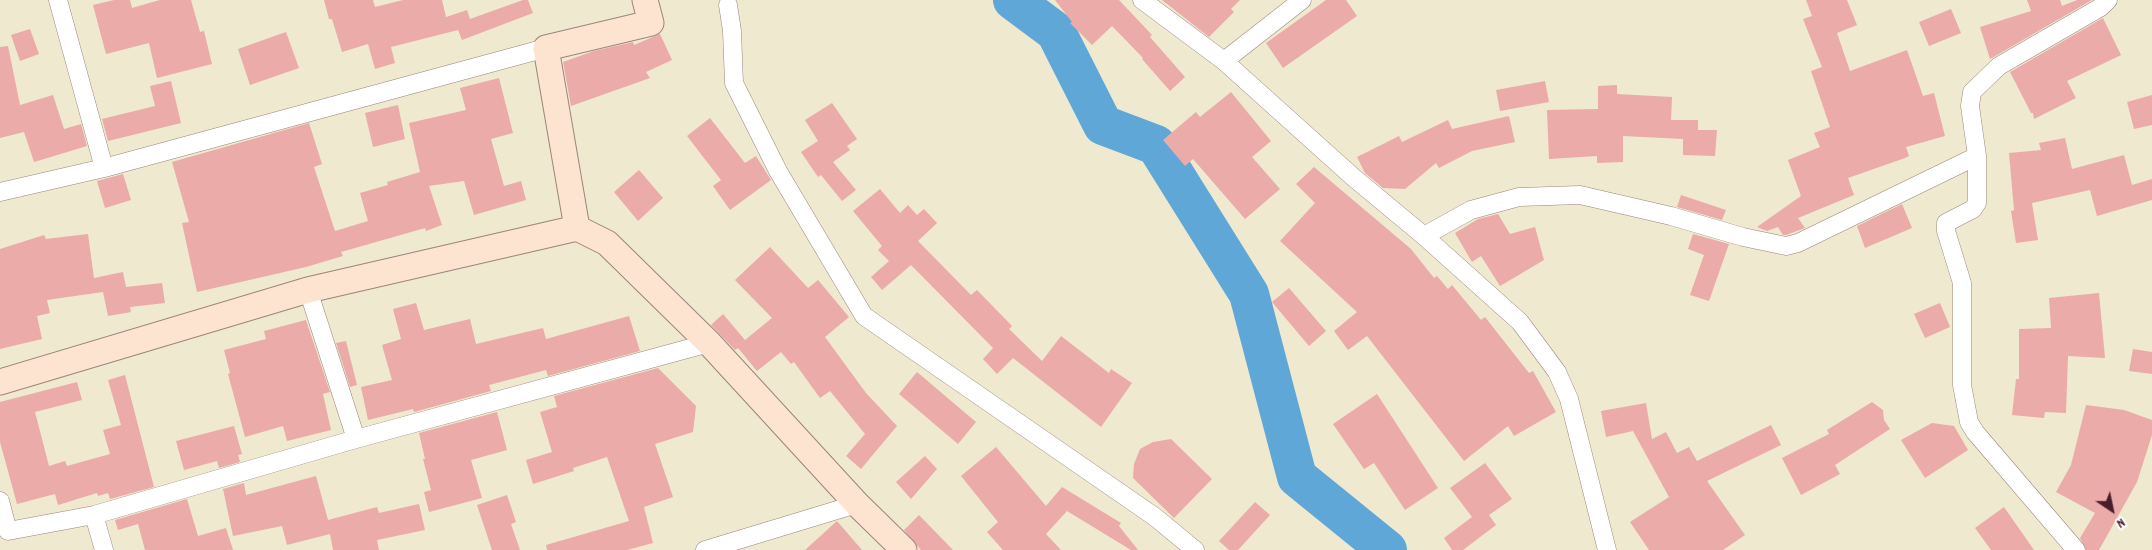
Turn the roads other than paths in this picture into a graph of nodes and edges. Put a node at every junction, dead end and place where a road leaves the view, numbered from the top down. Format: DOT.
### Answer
graph roads {
  1 [pos="58,0"];
  2 [pos="645,0"];
  3 [pos="1142,0"];
  4 [pos="1302,0"];
  5 [pos="2108,0"];
  6 [pos="728,4"];
  7 [pos="546,48"];
  8 [pos="1224,61"];
  9 [pos="1977,156"];
  10 [pos="104,168"];
  11 [pos="0,192"];
  12 [pos="577,228"];
  13 [pos="1424,236"];
  14 [pos="308,290"];
  15 [pos="709,343"];
  16 [pos="0,382"];
  17 [pos="356,439"];
  18 [pos="0,501"];
  19 [pos="857,504"];
  20 [pos="94,515"];
  21 [pos="104,550"];
  22 [pos="705,550"];
  23 [pos="904,550"];
  24 [pos="1195,550"];
  25 [pos="1607,550"];
  26 [pos="2076,550"];
  1 -- 10 [label="street"];
  2 -- 7 [label="main road"];
  3 -- 8 [label="street"];
  4 -- 8 [label="street"];
  5 -- 9 [label="street"];
  6 -- 24 [label="street"];
  7 -- 10 [label="street"];
  7 -- 12 [label="main road"];
  8 -- 13 [label="street"];
  9 -- 13 [label="street"];
  9 -- 26 [label="street"];
  10 -- 11 [label="street"];
  12 -- 14 [label="main road"];
  12 -- 15 [label="main road"];
  13 -- 25 [label="street"];
  14 -- 16 [label="main road"];
  14 -- 17 [label="street"];
  15 -- 17 [label="street"];
  15 -- 19 [label="main road"];
  17 -- 20 [label="street"];
  18 -- 20 [label="street"];
  19 -- 22 [label="street"];
  19 -- 23 [label="main road"];
  20 -- 21 [label="street"];
}
